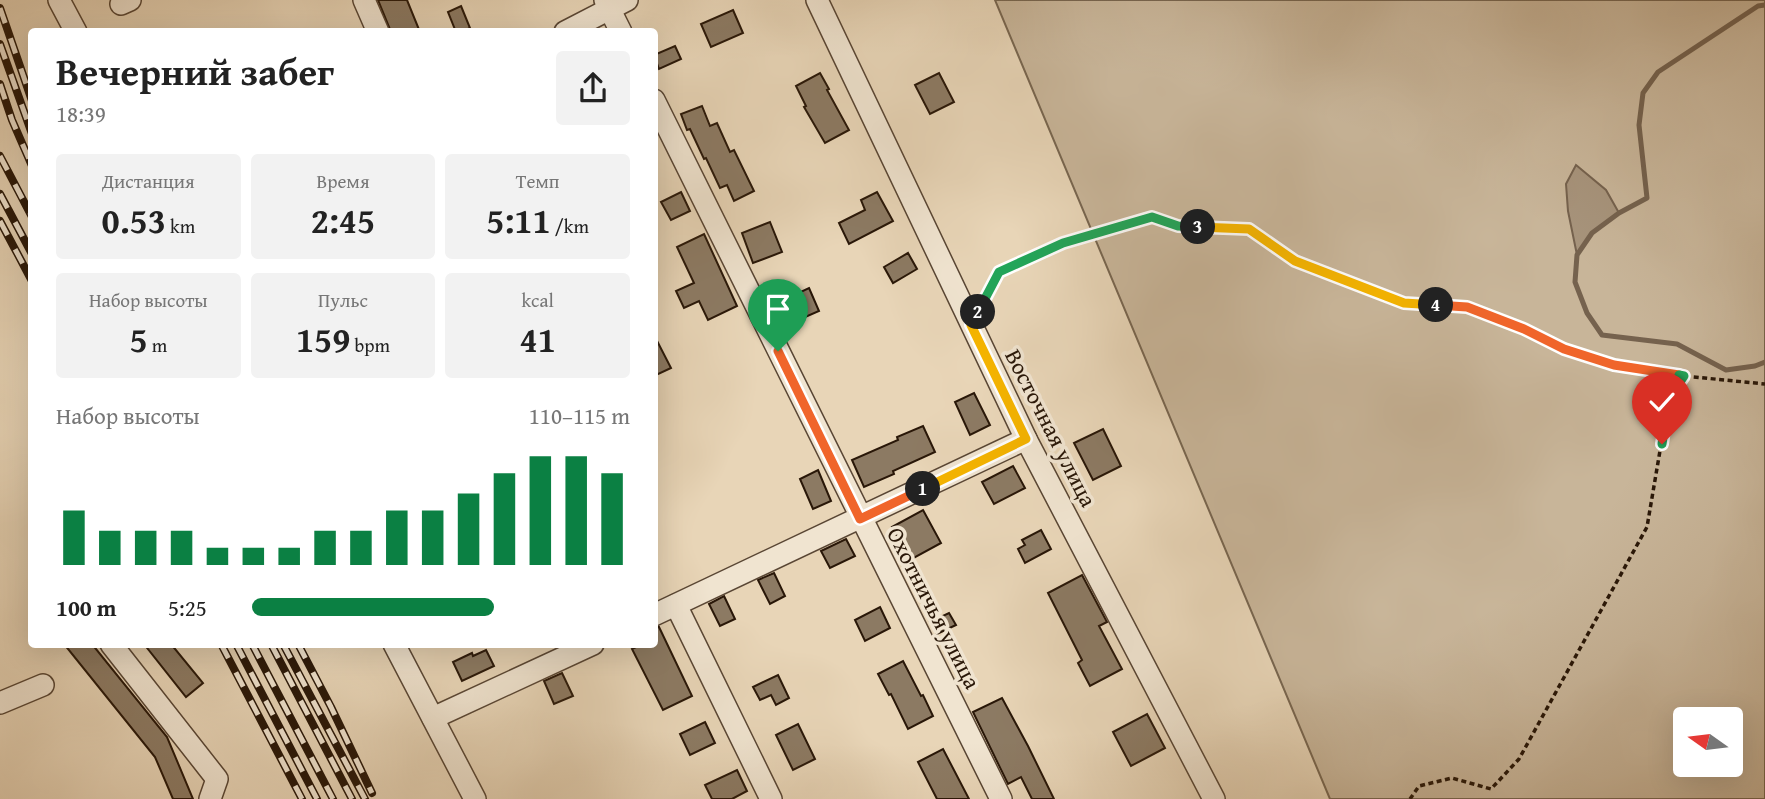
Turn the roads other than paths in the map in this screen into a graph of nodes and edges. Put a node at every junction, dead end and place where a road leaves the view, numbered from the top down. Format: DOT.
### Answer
graph roads {
  1 [pos="59,0"];
  2 [pos="817,0"];
  3 [pos="614,3"];
  4 [pos="74,28"];
  5 [pos="572,28"];
  6 [pos="620,28"];
  7 [pos="658,108"];
  8 [pos="1026,439"];
  9 [pos="860,519"];
  10 [pos="676,605"];
  11 [pos="658,613"];
  12 [pos="114,648"];
  13 [pos="396,648"];
  14 [pos="584,648"];
  15 [pos="43,685"];
  16 [pos="0,703"];
  17 [pos="433,718"];
  18 [pos="210,799"];
  19 [pos="475,799"];
  20 [pos="771,799"];
  21 [pos="1001,799"];
  22 [pos="1214,799"];
  1 -- 4 [label="street"];
  2 -- 8 [label="street, Восточная улица"];
  3 -- 5 [label="street"];
  3 -- 6 [label="street"];
  7 -- 9 [label="street, Охотничья улица"];
  8 -- 9 [label="street"];
  8 -- 22 [label="street, Восточная улица"];
  9 -- 10 [label="street"];
  9 -- 21 [label="street, Охотничья улица"];
  10 -- 11 [label="street"];
  10 -- 20 [label="street"];
  12 -- 18 [label="street"];
  13 -- 17 [label="street"];
  14 -- 17 [label="street"];
  15 -- 16 [label="street"];
  17 -- 19 [label="street"];
}
